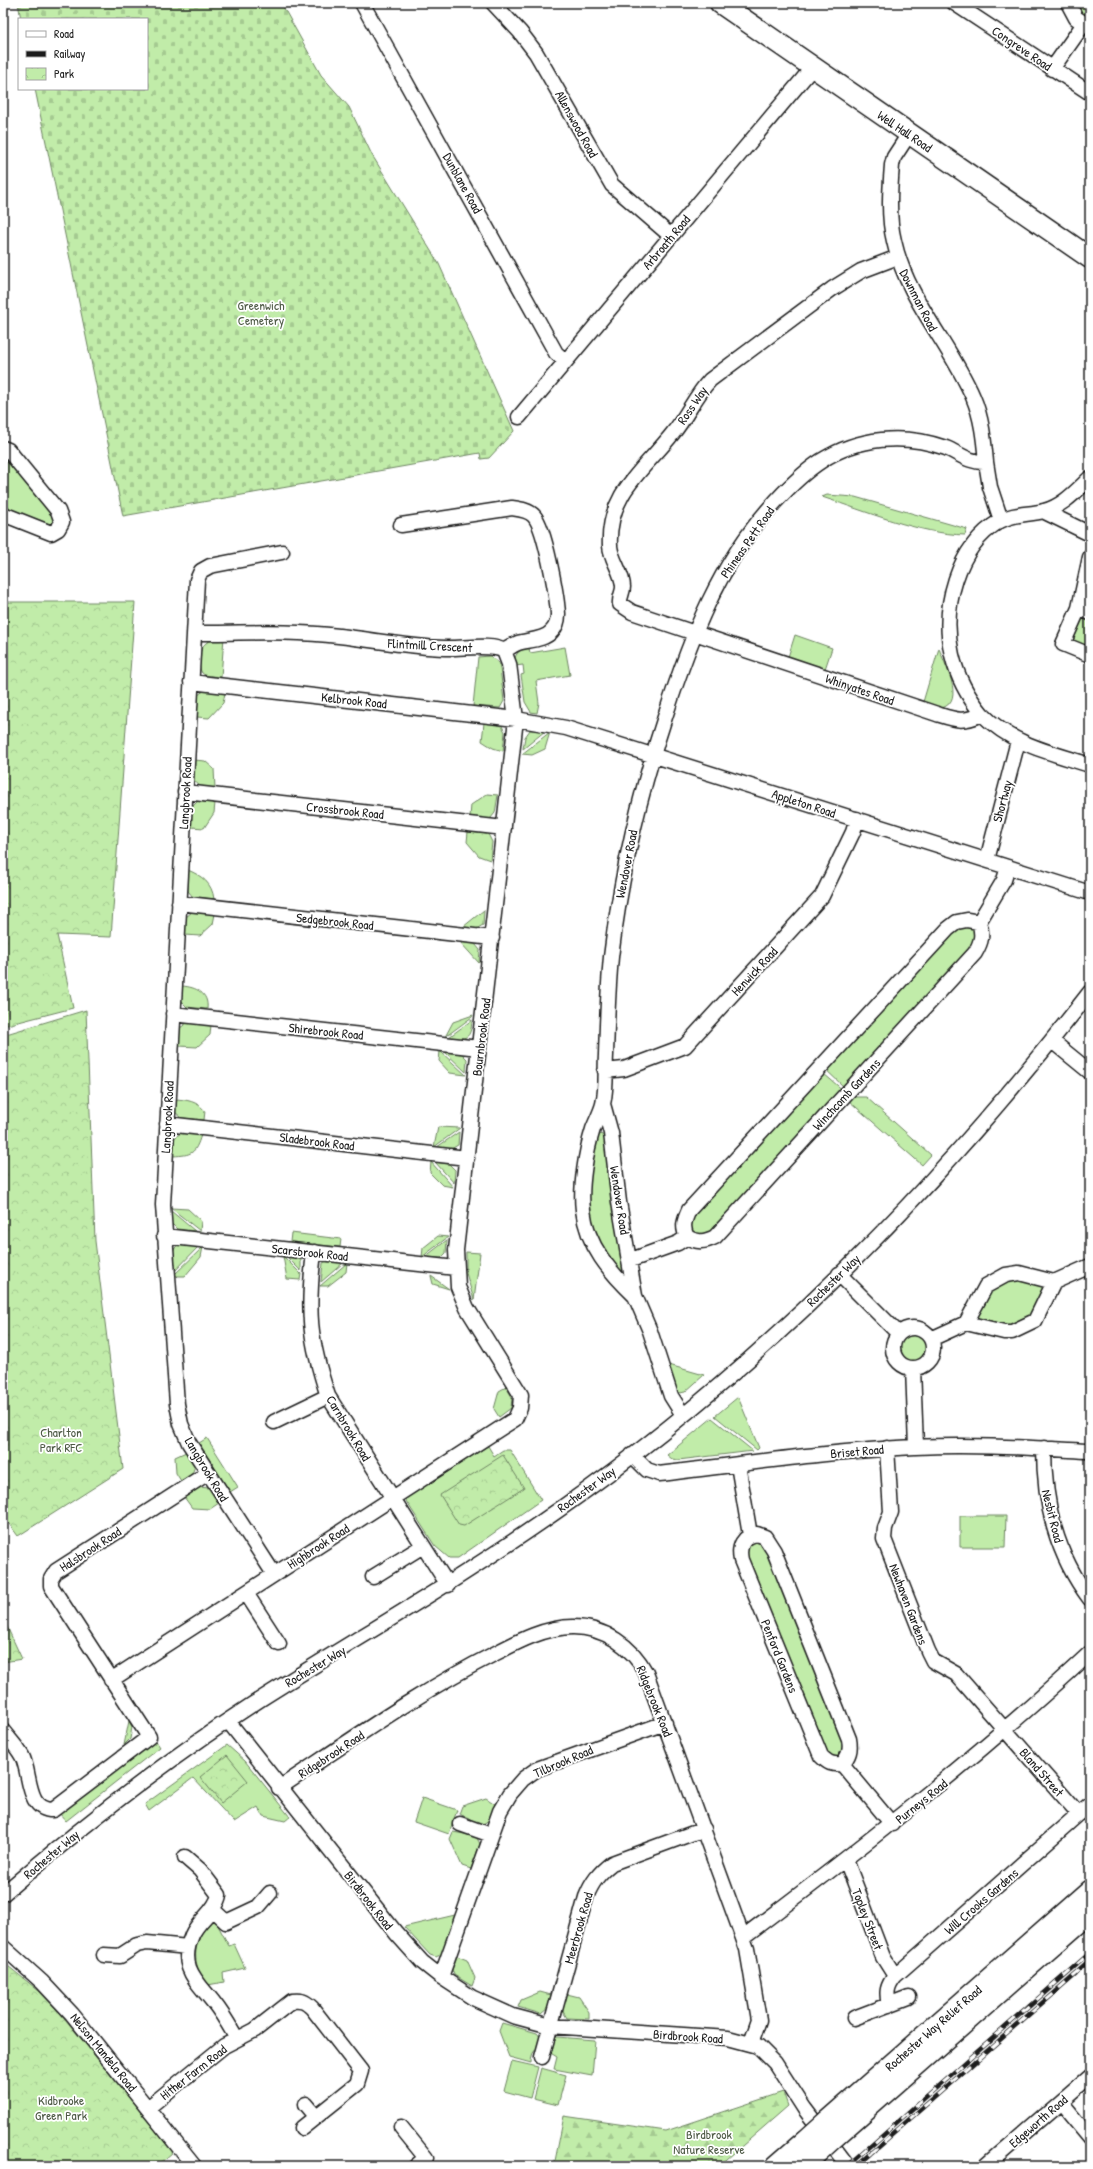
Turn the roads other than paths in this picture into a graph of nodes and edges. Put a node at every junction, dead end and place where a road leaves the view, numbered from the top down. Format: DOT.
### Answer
graph roads {
  1 [pos="362,3"];
  2 [pos="494,3"];
  3 [pos="720,3"];
  4 [pos="954,3"];
  5 [pos="1068,3"];
  6 [pos="1087,26"];
  7 [pos="813,67"];
  8 [pos="1052,69"];
  9 [pos="1090,93"];
  10 [pos="909,134"];
  11 [pos="671,236"];
  12 [pos="898,257"];
  13 [pos="1090,258"];
  14 [pos="565,361"];
  15 [pos="519,417"];
  16 [pos="3,448"];
  17 [pos="986,462"];
  18 [pos="1090,478"];
  19 [pos="1043,511"];
  20 [pos="3,514"];
  21 [pos="1001,520"];
  22 [pos="402,525"];
  23 [pos="1090,534"];
  24 [pos="282,552"];
  25 [pos="1090,557"];
  26 [pos="623,608"];
  27 [pos="1084,610"];
  28 [pos="694,632"];
  29 [pos="194,633"];
  30 [pos="504,651"];
  31 [pos="1090,655"];
  32 [pos="191,682"];
  33 [pos="982,714"];
  34 [pos="516,719"];
  35 [pos="1018,741"];
  36 [pos="652,755"];
  37 [pos="1090,766"];
  38 [pos="185,792"];
  39 [pos="857,819"];
  40 [pos="504,828"];
  41 [pos="987,860"];
  42 [pos="1008,867"];
  43 [pos="1090,893"];
  44 [pos="179,903"];
  45 [pos="979,922"];
  46 [pos="492,938"];
  47 [pos="1090,992"];
  48 [pos="173,1014"];
  49 [pos="1052,1041"];
  50 [pos="480,1048"];
  51 [pos="606,1071"];
  52 [pos="1090,1072"];
  53 [pos="603,1104"];
  54 [pos="167,1124"];
  55 [pos="467,1158"];
  56 [pos="164,1236"];
  57 [pos="687,1237"];
  58 [pos="314,1252"];
  59 [pos="631,1260"];
  60 [pos="1090,1266"];
  61 [pos="456,1268"];
  62 [pos="839,1274"];
  63 [pos="1054,1282"];
  64 [pos="635,1296"];
  65 [pos="966,1323"];
  66 [pos="898,1333"];
  67 [pos="931,1339"];
  68 [pos="913,1368"];
  69 [pos="328,1396"];
  70 [pos="520,1408"];
  71 [pos="683,1415"];
  72 [pos="274,1422"];
  73 [pos="916,1447"];
  74 [pos="887,1448"];
  75 [pos="1044,1448"];
  76 [pos="1090,1451"];
  77 [pos="632,1455"];
  78 [pos="738,1465"];
  79 [pos="208,1473"];
  80 [pos="392,1498"];
  81 [pos="750,1535"];
  82 [pos="423,1546"];
  83 [pos="274,1574"];
  84 [pos="373,1577"];
  85 [pos="448,1585"];
  86 [pos="246,1593"];
  87 [pos="1090,1599"];
  88 [pos="279,1644"];
  89 [pos="1090,1653"];
  90 [pos="111,1680"];
  91 [pos="228,1721"];
  92 [pos="665,1723"];
  93 [pos="1005,1730"];
  94 [pos="3,1731"];
  95 [pos="842,1764"];
  96 [pos="279,1788"];
  97 [pos="1090,1804"];
  98 [pos="1079,1814"];
  99 [pos="460,1824"];
  100 [pos="892,1824"];
  101 [pos="704,1829"];
  102 [pos="491,1835"];
  103 [pos="185,1856"];
  104 [pos="846,1860"];
  105 [pos="1090,1890"];
  106 [pos="270,1893"];
  107 [pos="3,1894"];
  108 [pos="212,1909"];
  109 [pos="1090,1913"];
  110 [pos="743,1937"];
  111 [pos="3,1947"];
  112 [pos="188,1947"];
  113 [pos="104,1955"];
  114 [pos="895,1976"];
  115 [pos="441,1977"];
  116 [pos="909,1997"];
  117 [pos="889,2005"];
  118 [pos="854,2018"];
  119 [pos="550,2026"];
  120 [pos="237,2039"];
  121 [pos="751,2043"];
  122 [pos="542,2057"];
  123 [pos="1090,2076"];
  124 [pos="1060,2102"];
  125 [pos="306,2104"];
  126 [pos="149,2107"];
  127 [pos="316,2116"];
  128 [pos="401,2127"];
  129 [pos="302,2128"];
  130 [pos="832,2128"];
  131 [pos="1090,2138"];
  132 [pos="808,2153"];
  133 [pos="194,2166"];
  134 [pos="416,2166"];
  135 [pos="776,2166"];
  136 [pos="848,2166"];
  137 [pos="986,2166"];
  1 -- 14 [label="street, Dunblane Road"];
  2 -- 11 [label="street, Allenswood Road"];
  3 -- 7 [label="highway, Well Hall Road"];
  4 -- 8 [label="street, Congreve Road"];
  5 -- 6 [label="street"];
  6 -- 8 [label="street"];
  7 -- 10 [label="highway, Well Hall Road"];
  7 -- 11 [label="street, Arbroath Road"];
  8 -- 9 [label="street, Congreve Road"];
  10 -- 12 [label="street, Downman Road"];
  10 -- 13 [label="highway, Well Hall Road"];
  11 -- 14 [label="street, Arbroath Road"];
  12 -- 17 [label="street, Downman Road"];
  12 -- 26 [label="street, Ross Way"];
  14 -- 15 [label="street, Arbroath Road"];
  16 -- 20 [label="street"];
  17 -- 21 [label="street"];
  17 -- 28 [label="street, Phineas Pett Road"];
  18 -- 19 [label="street"];
  19 -- 21 [label="street"];
  19 -- 23 [label="street"];
  21 -- 33 [label="street"];
  22 -- 30 [label="street"];
  24 -- 29 [label="street"];
  25 -- 27 [label="street"];
  26 -- 28 [label="street, Whinyates Road"];
  27 -- 31 [label="street"];
  28 -- 33 [label="street, Whinyates Road"];
  28 -- 36 [label="street, Wendover Road"];
  29 -- 30 [label="street, Flintmill Crescent"];
  29 -- 32 [label="street, Langbrook Road"];
  30 -- 34 [label="street, Bournbrook Road"];
  32 -- 34 [label="street, Kelbrook Road"];
  32 -- 38 [label="street, Langbrook Road"];
  33 -- 35 [label="street"];
  34 -- 36 [label="street, Appleton Road"];
  34 -- 40 [label="street, Bournbrook Road"];
  35 -- 37 [label="street"];
  35 -- 41 [label="street, Shortway"];
  36 -- 39 [label="street, Appleton Road"];
  36 -- 51 [label="street, Wendover Road"];
  38 -- 40 [label="street, Crossbrook Road"];
  38 -- 44 [label="street, Langbrook Road"];
  39 -- 41 [label="street, Appleton Road"];
  39 -- 51 [label="street, Henwick Road"];
  40 -- 46 [label="street, Bournbrook Road"];
  41 -- 42 [label="street, Appleton Road"];
  42 -- 43 [label="street, Appleton Road"];
  42 -- 45 [label="street"];
  44 -- 46 [label="street, Sedgebrook Road"];
  44 -- 48 [label="street, Langbrook Road"];
  45 -- 57 [label="street"];
  45 -- 57 [label="street, Winchcomb Gardens"];
  46 -- 50 [label="street, Bournbrook Road"];
  47 -- 49 [label="street, Rochester Way"];
  48 -- 50 [label="street, Shirebrook Road"];
  48 -- 54 [label="street, Langbrook Road"];
  49 -- 52 [label="street"];
  49 -- 62 [label="street, Rochester Way"];
  50 -- 55 [label="street, Bournbrook Road"];
  51 -- 53 [label="street, Wendover Road"];
  53 -- 59 [label="street, Wendover Road"];
  53 -- 64 [label="street, Wendover Road"];
  54 -- 55 [label="street, Sladebrook Road"];
  54 -- 56 [label="street, Langbrook Road"];
  55 -- 61 [label="street, Bournbrook Road"];
  56 -- 58 [label="street, Scarsbrook Road"];
  56 -- 79 [label="street, Langbrook Road"];
  57 -- 59 [label="street"];
  58 -- 61 [label="street, Scarsbrook Road"];
  58 -- 69 [label="street, Carnbrook Road"];
  59 -- 64 [label="street, Wendover Road"];
  60 -- 63 [label="street"];
  61 -- 70 [label="street, Bournbrook Road"];
  62 -- 66 [label="street"];
  62 -- 71 [label="street, Rochester Way"];
  63 -- 65 [label="street"];
  63 -- 65 [label="street"];
  64 -- 71 [label="street, Wendover Road"];
  65 -- 67 [label="street"];
  66 -- 67 [label="street"];
  66 -- 68 [label="street"];
  67 -- 68 [label="street"];
  68 -- 73 [label="street"];
  69 -- 72 [label="street"];
  69 -- 80 [label="street, Carnbrook Road"];
  70 -- 80 [label="street, Highbrook Road"];
  71 -- 77 [label="street, Rochester Way"];
  73 -- 74 [label="street, Briset Road"];
  73 -- 75 [label="street, Briset Road"];
  74 -- 78 [label="street, Briset Road"];
  74 -- 93 [label="street, Newhaven Gardens"];
  75 -- 76 [label="street, Briset Road"];
  75 -- 87 [label="street, Nesbit Road"];
  77 -- 78 [label="street, Briset Road"];
  77 -- 85 [label="street, Rochester Way"];
  78 -- 81 [label="street"];
  79 -- 83 [label="street, Langbrook Road"];
  79 -- 90 [label="street, Halsbrook Road"];
  80 -- 82 [label="street, Carnbrook Road"];
  80 -- 83 [label="street, Highbrook Road"];
  81 -- 95 [label="street"];
  81 -- 95 [label="street, Penford Gardens"];
  82 -- 84 [label="street"];
  82 -- 85 [label="street, Carnbrook Road"];
  83 -- 86 [label="street, Highbrook Road"];
  85 -- 91 [label="street, Rochester Way"];
  86 -- 88 [label="street"];
  86 -- 90 [label="street, Highbrook Road"];
  89 -- 93 [label="street, Purneys Road"];
  90 -- 94 [label="street, Halsbrook Road"];
  91 -- 96 [label="street, Birdbrook Road"];
  91 -- 107 [label="street, Rochester Way"];
  92 -- 96 [label="street, Ridgebrook Road"];
  92 -- 101 [label="street, Ridgebrook Road"];
  92 -- 102 [label="street, Tilbrook Road"];
  93 -- 98 [label="street, Bland Street"];
  93 -- 100 [label="street, Purneys Road"];
  95 -- 100 [label="street"];
  96 -- 115 [label="street, Birdbrook Road"];
  97 -- 98 [label="street, Will Crooks Gardens"];
  98 -- 114 [label="street, Will Crooks Gardens"];
  99 -- 102 [label="street"];
  100 -- 104 [label="street, Purneys Road"];
  101 -- 110 [label="street, Ridgebrook Road"];
  101 -- 119 [label="street, Meerbrook Road"];
  102 -- 115 [label="street, Tilbrook Road"];
  103 -- 108 [label="street, Hither Farm Road"];
  104 -- 110 [label="street, Purneys Road"];
  104 -- 114 [label="street, Topley Street"];
  105 -- 130 [label="highway, Rochester Way Relief Road"];
  106 -- 108 [label="street"];
  108 -- 112 [label="street, Hither Farm Road"];
  109 -- 130 [label="highway, Rochester Way Relief Road"];
  110 -- 121 [label="street, Ridgebrook Road"];
  111 -- 126 [label="street, Nelson Mandela Road"];
  112 -- 113 [label="street"];
  112 -- 120 [label="street, Hither Farm Road"];
  114 -- 117 [label="street, Will Crooks Gardens"];
  115 -- 119 [label="street, Birdbrook Road"];
  116 -- 117 [label="street"];
  117 -- 118 [label="street"];
  119 -- 121 [label="street, Birdbrook Road"];
  119 -- 122 [label="street"];
  120 -- 126 [label="street, Hither Farm Road"];
  120 -- 127 [label="street, Hither Farm Road"];
  121 -- 136 [label="street, Birdbrook Road"];
  123 -- 124 [label="street, Edgeworth Road"];
  124 -- 131 [label="street"];
  124 -- 137 [label="street, Edgeworth Road"];
  125 -- 127 [label="street"];
  126 -- 133 [label="street, Nelson Mandela Road"];
  127 -- 129 [label="street, Hither Farm Road"];
  128 -- 134 [label="street"];
  130 -- 132 [label="highway, Rochester Way Relief Road, bridge"];
  132 -- 135 [label="highway, Rochester Way Relief Road"];
}
